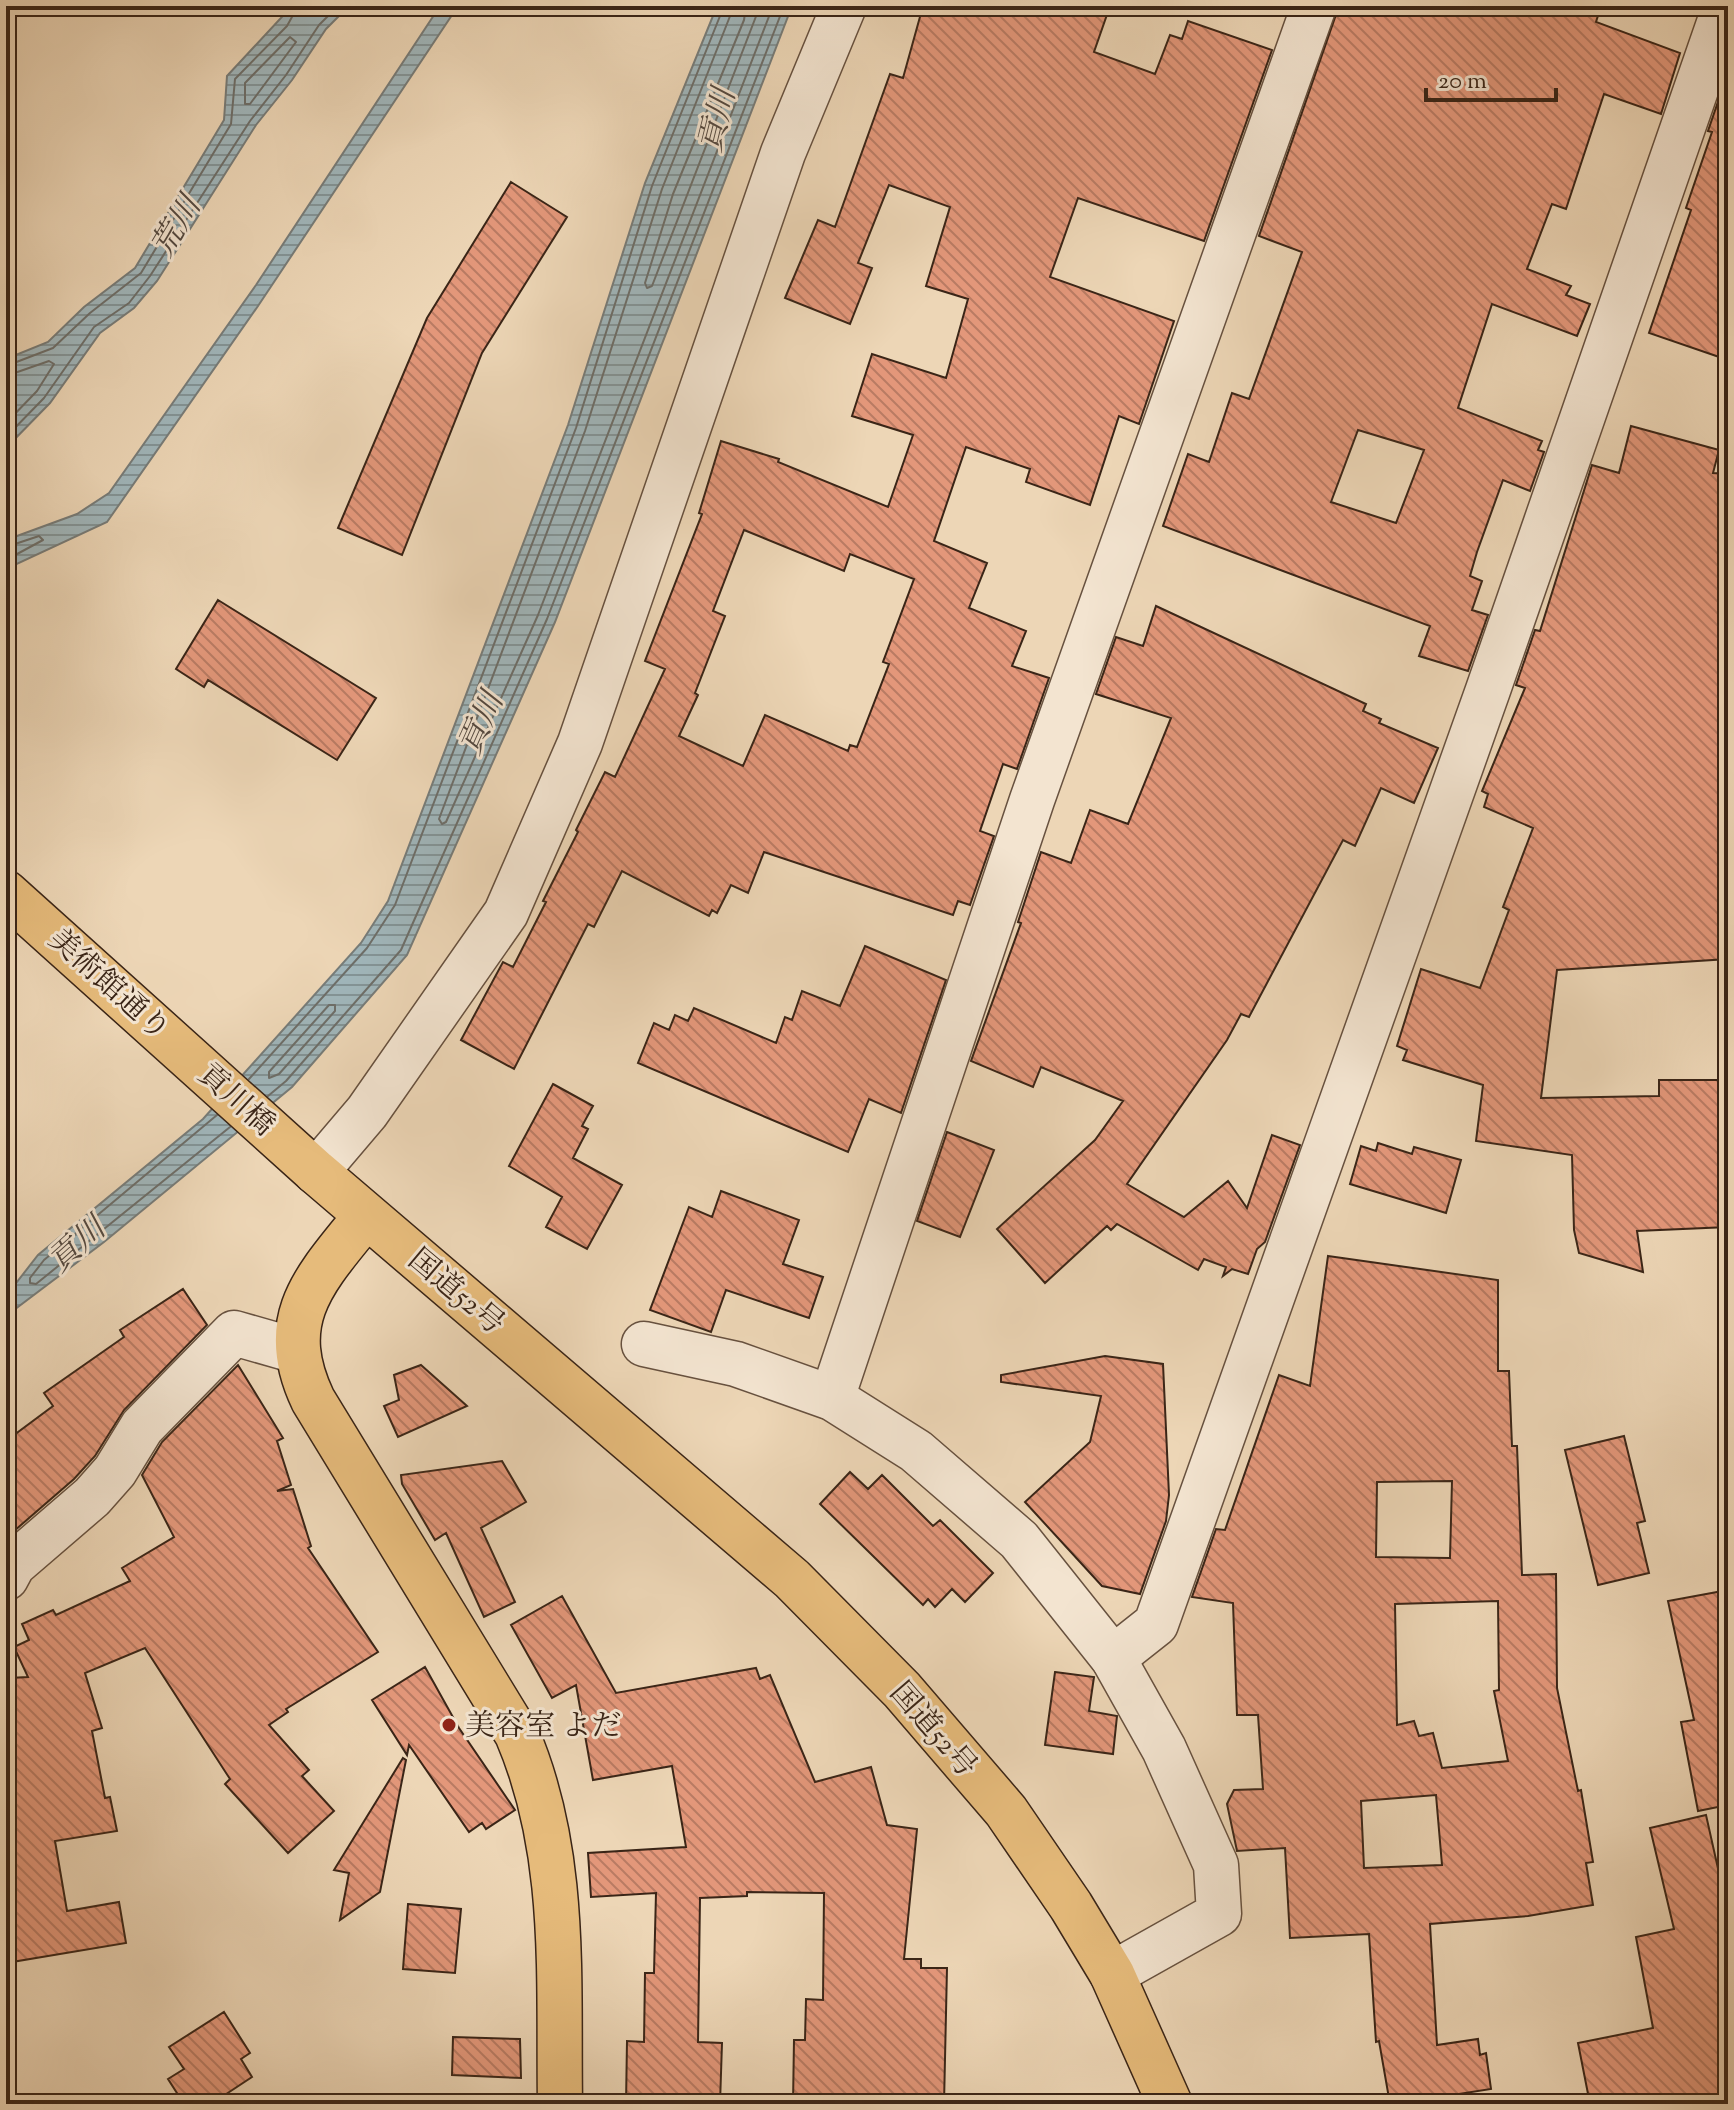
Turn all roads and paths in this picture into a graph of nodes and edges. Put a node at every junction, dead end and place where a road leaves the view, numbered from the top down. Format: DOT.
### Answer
graph roads {
  1 [pos="844,6"];
  2 [pos="1314,6"];
  3 [pos="1725,6"];
  4 [pos="6,893"];
  5 [pos="177,1044"];
  6 [pos="306,1163"];
  7 [pos="366,1216"];
  8 [pos="644,1344"];
  9 [pos="297,1351"];
  10 [pos="832,1398"];
  11 [pos="6,1578"];
  12 [pos="1113,1658"];
  13 [pos="1112,1974"];
  14 [pos="560,2104"];
  15 [pos="1170,2104"];
  1 -- 6 [label="street"];
  2 -- 10 [label="street"];
  3 -- 12 [label="street"];
  4 -- 5 [label="highway, 美術館通り"];
  5 -- 6 [label="highway, 貢川橋"];
  6 -- 7 [label="highway"];
  7 -- 9 [label="highway"];
  7 -- 13 [label="highway, 国道52号"];
  8 -- 10 [label="street"];
  9 -- 11 [label="street"];
  9 -- 14 [label="highway"];
  10 -- 12 [label="street"];
  12 -- 13 [label="street"];
  13 -- 15 [label="highway, 国道52号"];
}
